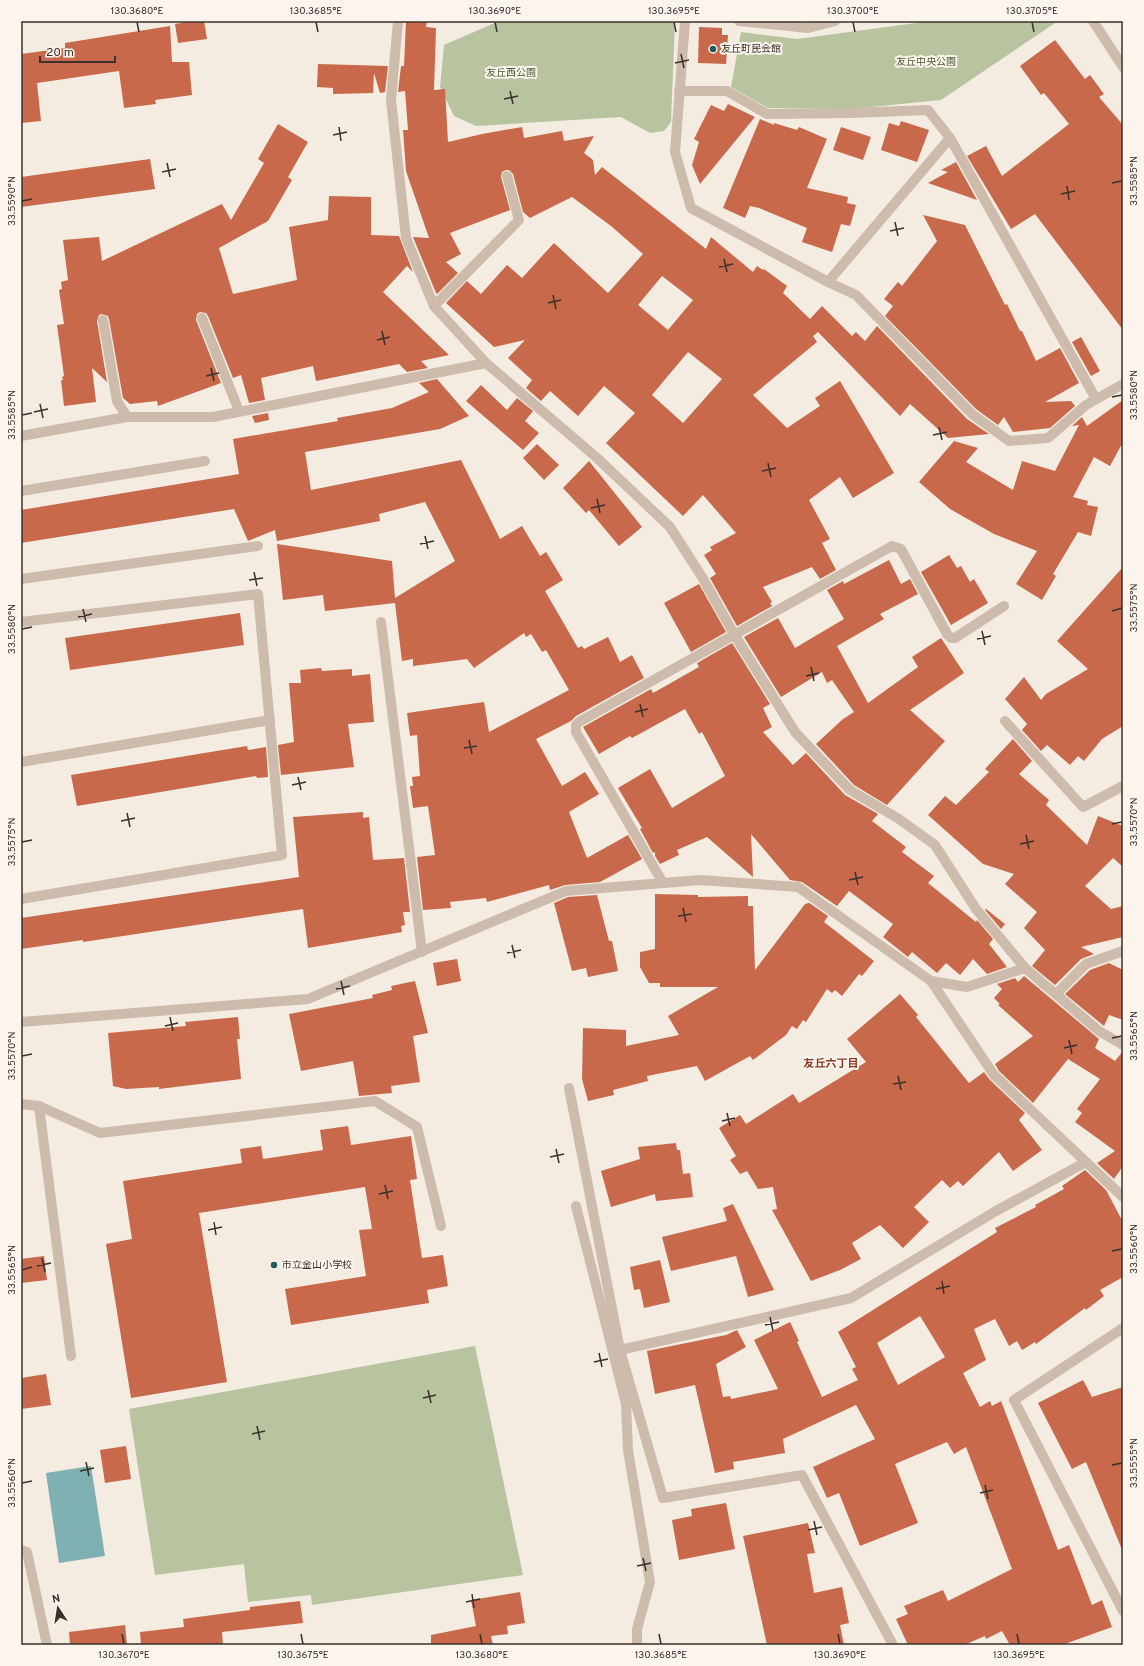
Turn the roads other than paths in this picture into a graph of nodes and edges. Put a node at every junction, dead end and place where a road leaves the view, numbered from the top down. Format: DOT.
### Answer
graph roads {
  1 [pos="398,21"];
  2 [pos="685,21"];
  3 [pos="738,21"];
  4 [pos="835,21"];
  5 [pos="1093,21"];
  6 [pos="1123,67"];
  7 [pos="679,91"];
  8 [pos="950,138"];
  9 [pos="507,176"];
  10 [pos="828,282"];
  11 [pos="434,306"];
  12 [pos="202,318"];
  13 [pos="103,320"];
  14 [pos="486,363"];
  15 [pos="1123,384"];
  16 [pos="1096,399"];
  17 [pos="239,411"];
  18 [pos="127,417"];
  19 [pos="21,436"];
  20 [pos="205,461"];
  21 [pos="21,491"];
  22 [pos="258,546"];
  23 [pos="21,579"];
  24 [pos="1004,606"];
  25 [pos="21,622"];
  26 [pos="381,622"];
  27 [pos="734,634"];
  28 [pos="270,720"];
  29 [pos="1005,721"];
  30 [pos="21,762"];
  31 [pos="1123,786"];
  32 [pos="663,882"];
  33 [pos="21,899"];
  34 [pos="1123,951"];
  35 [pos="422,952"];
  36 [pos="1025,968"];
  37 [pos="931,981"];
  38 [pos="1056,994"];
  39 [pos="21,1022"];
  40 [pos="1123,1045"];
  41 [pos="569,1088"];
  42 [pos="21,1104"];
  43 [pos="39,1106"];
  44 [pos="1086,1162"];
  45 [pos="1123,1197"];
  46 [pos="576,1206"];
  47 [pos="441,1226"];
  48 [pos="1123,1328"];
  49 [pos="620,1350"];
  50 [pos="72,1356"];
  51 [pos="21,1550"];
  52 [pos="1123,1611"];
  53 [pos="47,1645"];
  54 [pos="637,1645"];
  55 [pos="893,1645"];
  1 -- 11 [label="street"];
  2 -- 7 [label="street"];
  3 -- 4 [label="street"];
  5 -- 6 [label="street"];
  7 -- 8 [label="street"];
  7 -- 10 [label="street"];
  8 -- 10 [label="street"];
  8 -- 16 [label="street"];
  9 -- 11 [label="street"];
  10 -- 16 [label="street"];
  11 -- 14 [label="street"];
  12 -- 17 [label="street"];
  13 -- 18 [label="street"];
  14 -- 17 [label="street"];
  14 -- 27 [label="street"];
  15 -- 16 [label="street"];
  17 -- 18 [label="street"];
  18 -- 19 [label="street"];
  20 -- 21 [label="street"];
  22 -- 23 [label="street"];
  24 -- 27 [label="street"];
  25 -- 28 [label="street"];
  26 -- 35 [label="street"];
  27 -- 32 [label="street"];
  27 -- 36 [label="street"];
  28 -- 30 [label="street"];
  28 -- 33 [label="street"];
  29 -- 31 [label="street"];
  32 -- 35 [label="street"];
  32 -- 37 [label="street"];
  34 -- 38 [label="street"];
  35 -- 39 [label="street"];
  36 -- 37 [label="street"];
  36 -- 38 [label="street"];
  37 -- 44 [label="street"];
  38 -- 40 [label="street"];
  41 -- 49 [label="street"];
  42 -- 43 [label="street"];
  43 -- 47 [label="street"];
  43 -- 50 [label="street"];
  44 -- 45 [label="street"];
  44 -- 49 [label="street"];
  46 -- 54 [label="street"];
  48 -- 52 [label="street"];
  49 -- 55 [label="street"];
  51 -- 53 [label="street"];
}
